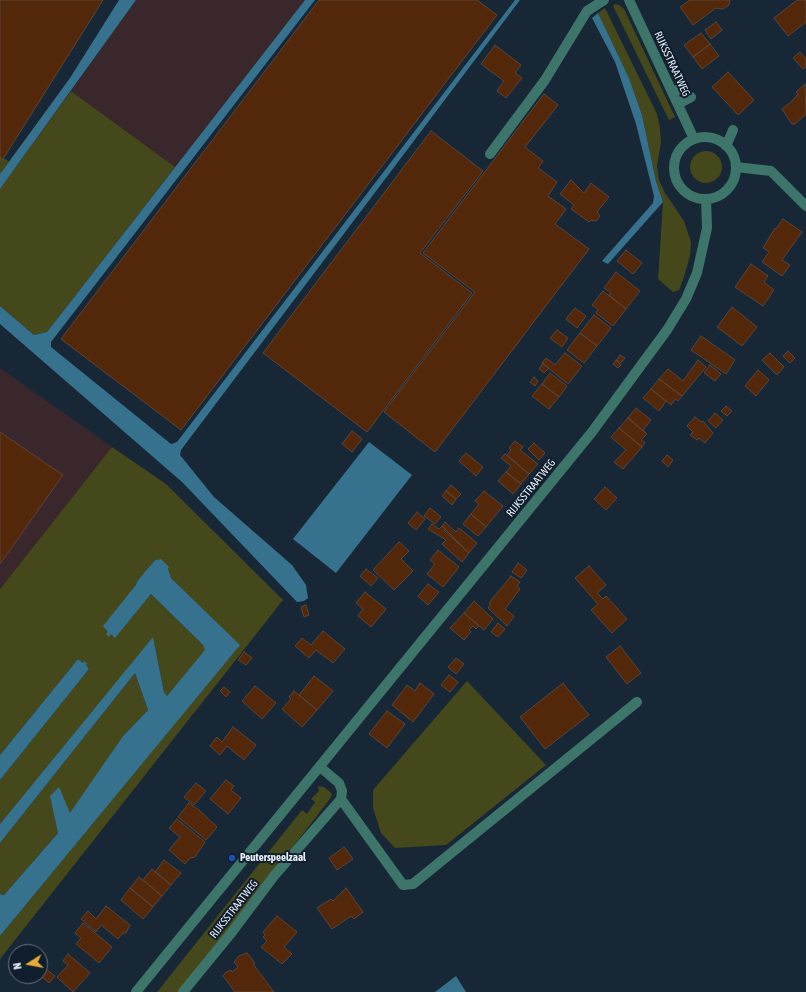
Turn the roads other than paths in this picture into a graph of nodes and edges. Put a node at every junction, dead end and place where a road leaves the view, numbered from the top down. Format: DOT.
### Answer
graph roads {
  1 [pos="604,0"];
  2 [pos="628,0"];
  3 [pos="683,87"];
  4 [pos="673,92"];
  5 [pos="690,97"];
  6 [pos="678,104"];
  7 [pos="733,130"];
  8 [pos="694,140"];
  9 [pos="726,146"];
  10 [pos="490,154"];
  11 [pos="736,167"];
  12 [pos="706,199"];
  13 [pos="806,206"];
  14 [pos="637,702"];
  15 [pos="320,767"];
  16 [pos="341,799"];
  17 [pos="136,992"];
  18 [pos="183,992"];
  1 -- 10 [label="street"];
  2 -- 4 [label="street, RIJKSSTRAATWEG"];
  3 -- 4 [label="street"];
  4 -- 6 [label="street, RIJKSSTRAATWEG"];
  5 -- 6 [label="street"];
  6 -- 8 [label="street, RIJKSSTRAATWEG"];
  7 -- 9 [label="street"];
  8 -- 9 [label="street"];
  8 -- 12 [label="street"];
  9 -- 11 [label="street"];
  11 -- 12 [label="street"];
  11 -- 13 [label="street"];
  12 -- 15 [label="street, RIJKSSTRAATWEG"];
  14 -- 16 [label="street"];
  15 -- 16 [label="street"];
  15 -- 17 [label="street, RIJKSSTRAATWEG"];
  16 -- 18 [label="street, RIJKSSTRAATWEG"];
}
